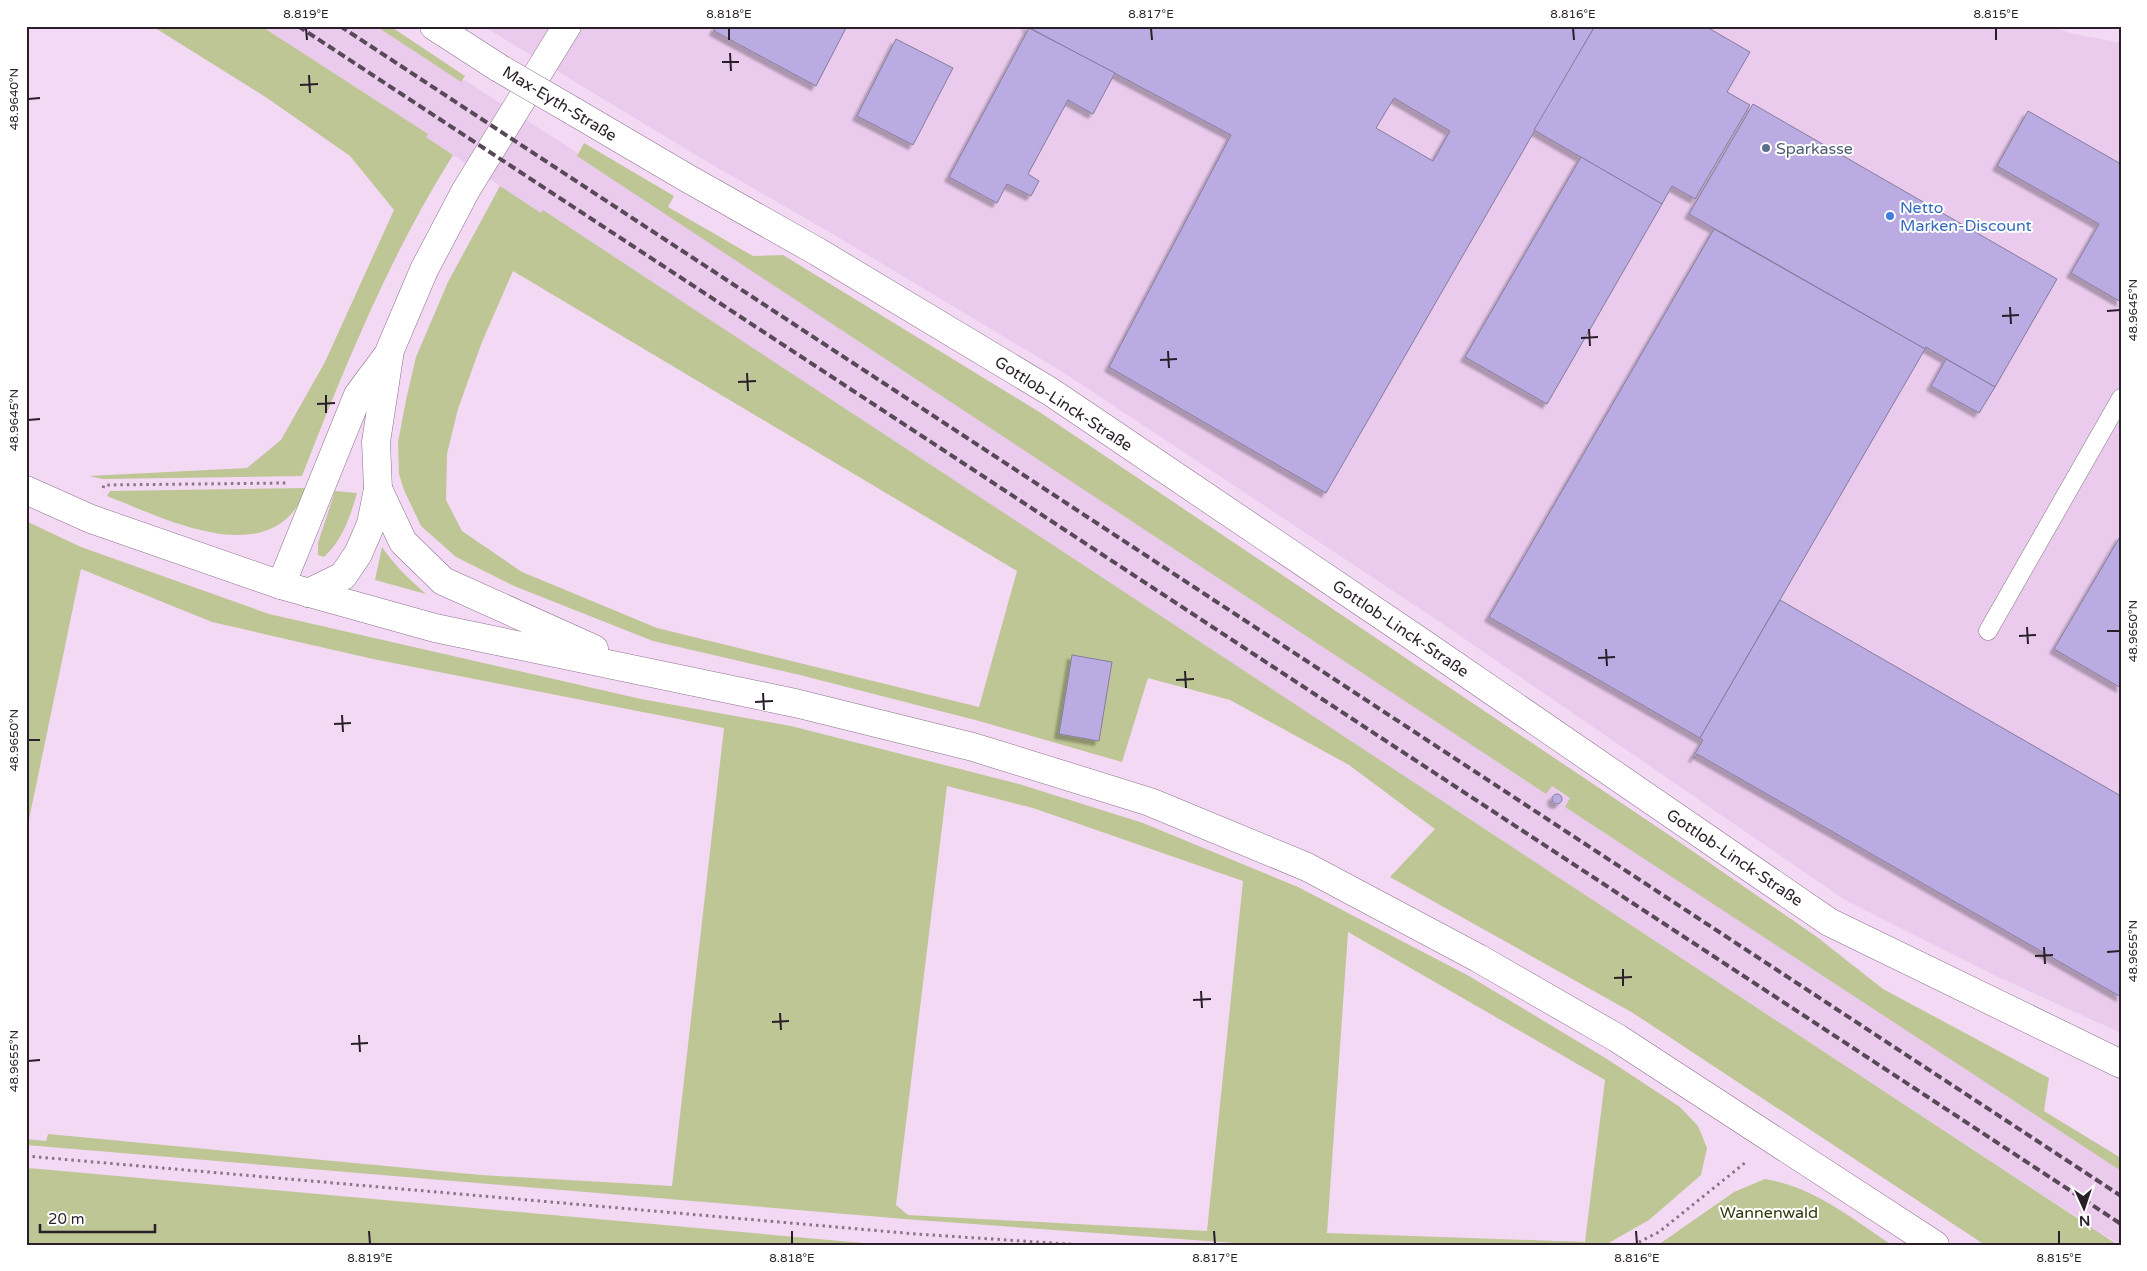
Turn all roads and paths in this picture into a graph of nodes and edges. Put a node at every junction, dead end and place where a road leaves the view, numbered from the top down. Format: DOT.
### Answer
graph roads {
  1 [pos="434,26"];
  2 [pos="567,26"];
  3 [pos="687,178"];
  4 [pos="390,350"];
  5 [pos="2121,398"];
  6 [pos="323,483"];
  7 [pos="378,489"];
  8 [pos="26,490"];
  9 [pos="91,519"];
  10 [pos="281,585"];
  11 [pos="308,593"];
  12 [pos="1988,631"];
  13 [pos="645,672"];
  14 [pos="2121,1064"];
  15 [pos="1774,1139"];
  16 [pos="26,1156"];
  17 [pos="1083,1245"];
  18 [pos="1634,1245"];
  19 [pos="1935,1245"];
  1 -- 3 [label="street, Max-Eyth-Straße, bridge"];
  2 -- 4 [label="street"];
  3 -- 14 [label="street, Gottlob-Linck-Straße"];
  4 -- 6 [label="street"];
  4 -- 7 [label="street"];
  5 -- 12 [label="lane"];
  6 -- 9 [label="path"];
  6 -- 10 [label="street"];
  7 -- 11 [label="street"];
  7 -- 13 [label="street"];
  8 -- 9 [label="street"];
  9 -- 10 [label="street"];
  10 -- 11 [label="street"];
  11 -- 13 [label="street"];
  13 -- 15 [label="street"];
  15 -- 18 [label="path"];
  15 -- 19 [label="street"];
  16 -- 17 [label="path"];
}
